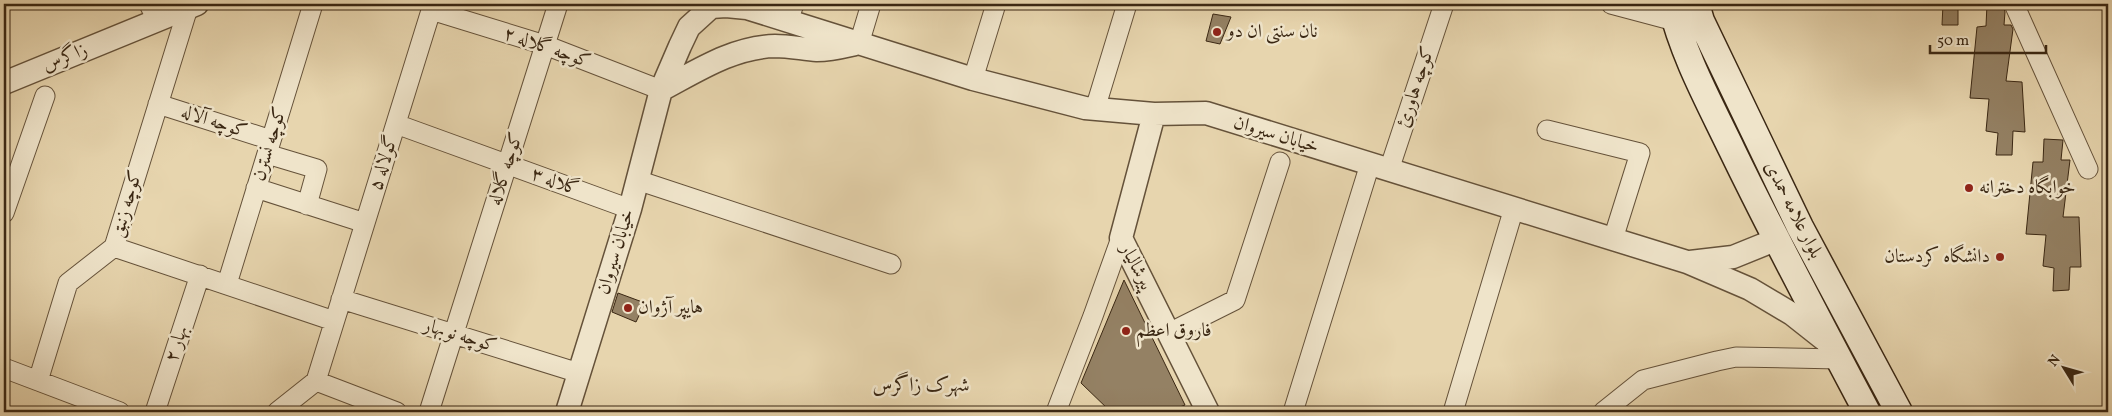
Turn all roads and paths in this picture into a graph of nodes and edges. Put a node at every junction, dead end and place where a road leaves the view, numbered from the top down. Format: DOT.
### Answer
graph roads {
  1 [pos="313,4"];
  2 [pos="558,4"];
  3 [pos="871,4"];
  4 [pos="996,4"];
  5 [pos="1127,4"];
  6 [pos="1444,4"];
  7 [pos="1615,4"];
  8 [pos="1696,4"];
  9 [pos="2014,4"];
  10 [pos="193,6"];
  11 [pos="432,7"];
  12 [pos="153,12"];
  13 [pos="791,12"];
  14 [pos="1673,12"];
  15 [pos="126,33"];
  16 [pos="858,44"];
  17 [pos="545,45"];
  18 [pos="4,68"];
  19 [pos="974,79"];
  20 [pos="4,83"];
  21 [pos="661,90"];
  22 [pos="45,96"];
  23 [pos="158,104"];
  24 [pos="1094,109"];
  25 [pos="1154,114"];
  26 [pos="396,124"];
  27 [pos="1547,130"];
  28 [pos="269,147"];
  29 [pos="1280,162"];
  30 [pos="507,165"];
  31 [pos="1380,167"];
  32 [pos="2088,169"];
  33 [pos="637,180"];
  34 [pos="256,188"];
  35 [pos="307,205"];
  36 [pos="1514,208"];
  37 [pos="630,209"];
  38 [pos="4,213"];
  39 [pos="365,224"];
  40 [pos="1120,238"];
  41 [pos="1612,239"];
  42 [pos="1775,240"];
  43 [pos="114,247"];
  44 [pos="1687,262"];
  45 [pos="891,264"];
  46 [pos="200,275"];
  47 [pos="227,284"];
  48 [pos="341,299"];
  49 [pos="334,322"];
  50 [pos="1169,333"];
  51 [pos="454,334"];
  52 [pos="1835,352"];
  53 [pos="4,368"];
  54 [pos="579,373"];
  55 [pos="38,381"];
  56 [pos="316,381"];
  57 [pos="120,412"];
  58 [pos="155,412"];
  59 [pos="277,412"];
  60 [pos="396,412"];
  61 [pos="429,412"];
  62 [pos="567,412"];
  63 [pos="1056,412"];
  64 [pos="1208,412"];
  65 [pos="1294,412"];
  66 [pos="1453,412"];
  67 [pos="1603,412"];
  68 [pos="1867,412"];
  69 [pos="1899,412"];
  1 -- 28 [label="street, کوچه نسترن"];
  2 -- 17 [label="street, کوچه گلاله"];
  3 -- 16 [label="street"];
  4 -- 19 [label="street"];
  5 -- 24 [label="street"];
  6 -- 31 [label="street, کوچه هاورئ"];
  7 -- 14 [label="street"];
  8 -- 69 [label="main road, بلوار علامه حمدی"];
  9 -- 32 [label="street"];
  10 -- 12 [label="street, زاگرس"];
  10 -- 23 [label="street, کوچه زنبق"];
  11 -- 17 [label="street, کوچه گلاله ۲"];
  11 -- 26 [label="street, گولاله ۵"];
  12 -- 15 [label="street, زاگرس"];
  13 -- 16 [label="street, خیابان سیروان"];
  13 -- 21 [label="street, خیابان سیروان"];
  14 -- 42 [label="main road, بلوار علامه حمدی"];
  15 -- 18 [label="street, زاگرس"];
  15 -- 20 [label="street, زاگرس"];
  16 -- 19 [label="street, خیابان سیروان"];
  16 -- 21 [label="street, خیابان سیروان"];
  17 -- 21 [label="street, کوچه گلاله ۲"];
  17 -- 30 [label="street, کوچه گلاله"];
  19 -- 24 [label="street, خیابان سیروان"];
  21 -- 33 [label="street, خیابان سیروان"];
  22 -- 38 [label="street"];
  23 -- 28 [label="street, کوچه آلاله"];
  23 -- 43 [label="street, کوچه زنبق"];
  24 -- 25 [label="street, خیابان سیروان"];
  25 -- 31 [label="street, خیابان سیروان"];
  25 -- 40 [label="street, پیرشالیار"];
  26 -- 30 [label="street, گلاله ۳"];
  26 -- 39 [label="street, گولاله ۵"];
  27 -- 41 [label="street"];
  28 -- 34 [label="street, کوچه نسترن"];
  28 -- 35 [label="street, کوچه آلاله"];
  29 -- 50 [label="street"];
  30 -- 37 [label="street, گلاله ۳"];
  30 -- 51 [label="street, کوچه گلاله"];
  31 -- 36 [label="street, خیابان سیروان"];
  31 -- 65 [label="street, کوچه هاورئ"];
  33 -- 37 [label="street, خیابان سیروان"];
  33 -- 45 [label="street"];
  34 -- 35 [label="street"];
  34 -- 47 [label="street, کوچه نسترن"];
  35 -- 39 [label="street"];
  36 -- 41 [label="street, خیابان سیروان"];
  36 -- 66 [label="street"];
  37 -- 54 [label="street, خیابان سیروان"];
  39 -- 48 [label="street, گولاله ۵"];
  40 -- 50 [label="street, پیرشالیار"];
  40 -- 63 [label="street"];
  41 -- 44 [label="street, خیابان سیروان"];
  42 -- 44 [label="street"];
  42 -- 52 [label="main road, بلوار علامه حمدی"];
  43 -- 46 [label="street"];
  43 -- 55 [label="street, کوچه زنبق"];
  44 -- 52 [label="street, خیابان سیروان"];
  46 -- 47 [label="street"];
  46 -- 58 [label="street, بهار ۲"];
  47 -- 49 [label="street"];
  48 -- 49 [label="street, گولاله ۵"];
  48 -- 51 [label="street, کوچه نوبهار"];
  49 -- 56 [label="street, گولاله ۵"];
  50 -- 64 [label="street, پیرشالیار"];
  51 -- 54 [label="street, کوچه نوبهار"];
  51 -- 61 [label="street, کوچه گلاله"];
  52 -- 67 [label="street"];
  52 -- 68 [label="main road, بلوار علامه حمدی"];
  53 -- 55 [label="street"];
  54 -- 62 [label="street, خیابان سیروان"];
  55 -- 57 [label="street"];
  56 -- 59 [label="street"];
  56 -- 60 [label="street"];
}
